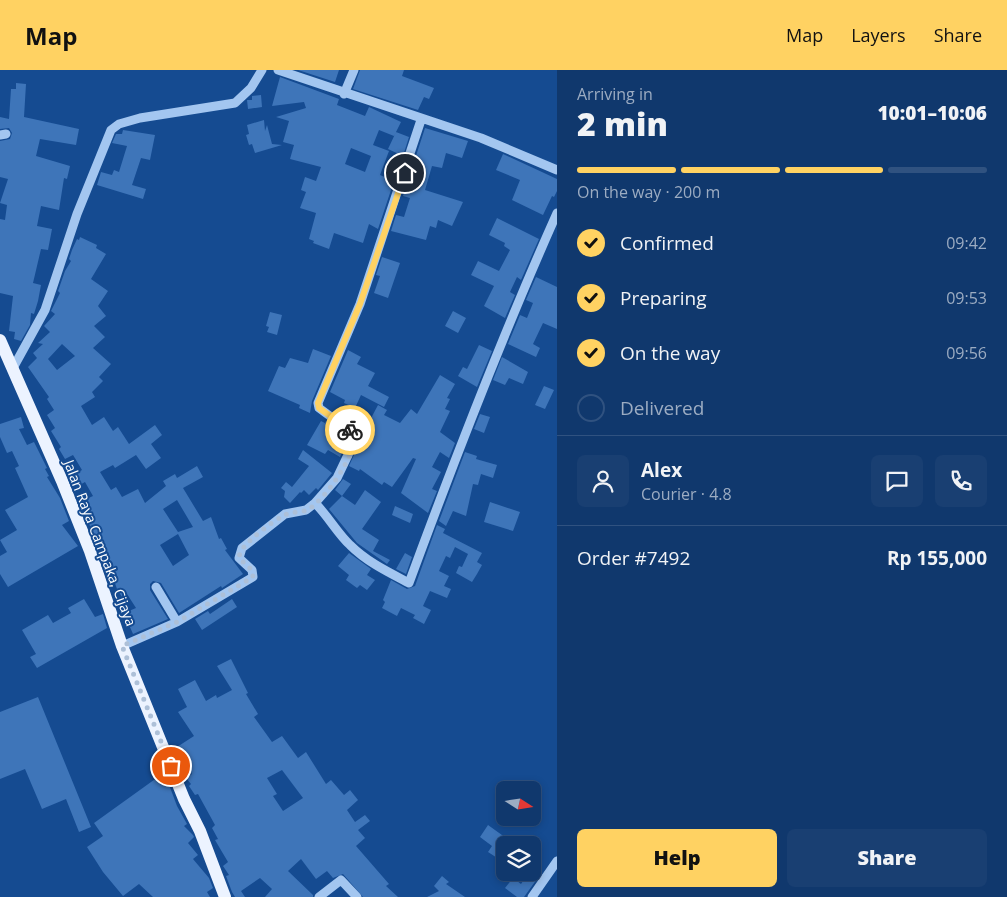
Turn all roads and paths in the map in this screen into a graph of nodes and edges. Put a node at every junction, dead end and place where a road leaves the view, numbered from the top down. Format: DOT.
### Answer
graph roads {
  1 [pos="262,70"];
  2 [pos="278,70"];
  3 [pos="354,70"];
  4 [pos="344,94"];
  5 [pos="421,120"];
  6 [pos="557,170"];
  7 [pos="557,213"];
  8 [pos="0,340"];
  9 [pos="13,368"];
  10 [pos="316,503"];
  11 [pos="156,587"];
  12 [pos="177,622"];
  13 [pos="122,646"];
  14 [pos="557,861"];
  15 [pos="226,897"];
  16 [pos="319,897"];
  17 [pos="357,897"];
  18 [pos="532,897"];
  1 -- 9 [label="street"];
  2 -- 4 [label="street"];
  3 -- 4 [label="street"];
  4 -- 5 [label="street"];
  5 -- 6 [label="street"];
  5 -- 10 [label="street"];
  7 -- 10 [label="street"];
  8 -- 9 [label="main road, Jalan Raya Campaka, Cijaya"];
  9 -- 13 [label="main road, Jalan Raya Campaka, Cijaya"];
  10 -- 12 [label="street"];
  11 -- 12 [label="street"];
  12 -- 13 [label="street"];
  13 -- 15 [label="main road, Jalan Raya Campaka, Cijaya"];
  14 -- 18 [label="street"];
  16 -- 17 [label="street"];
}
